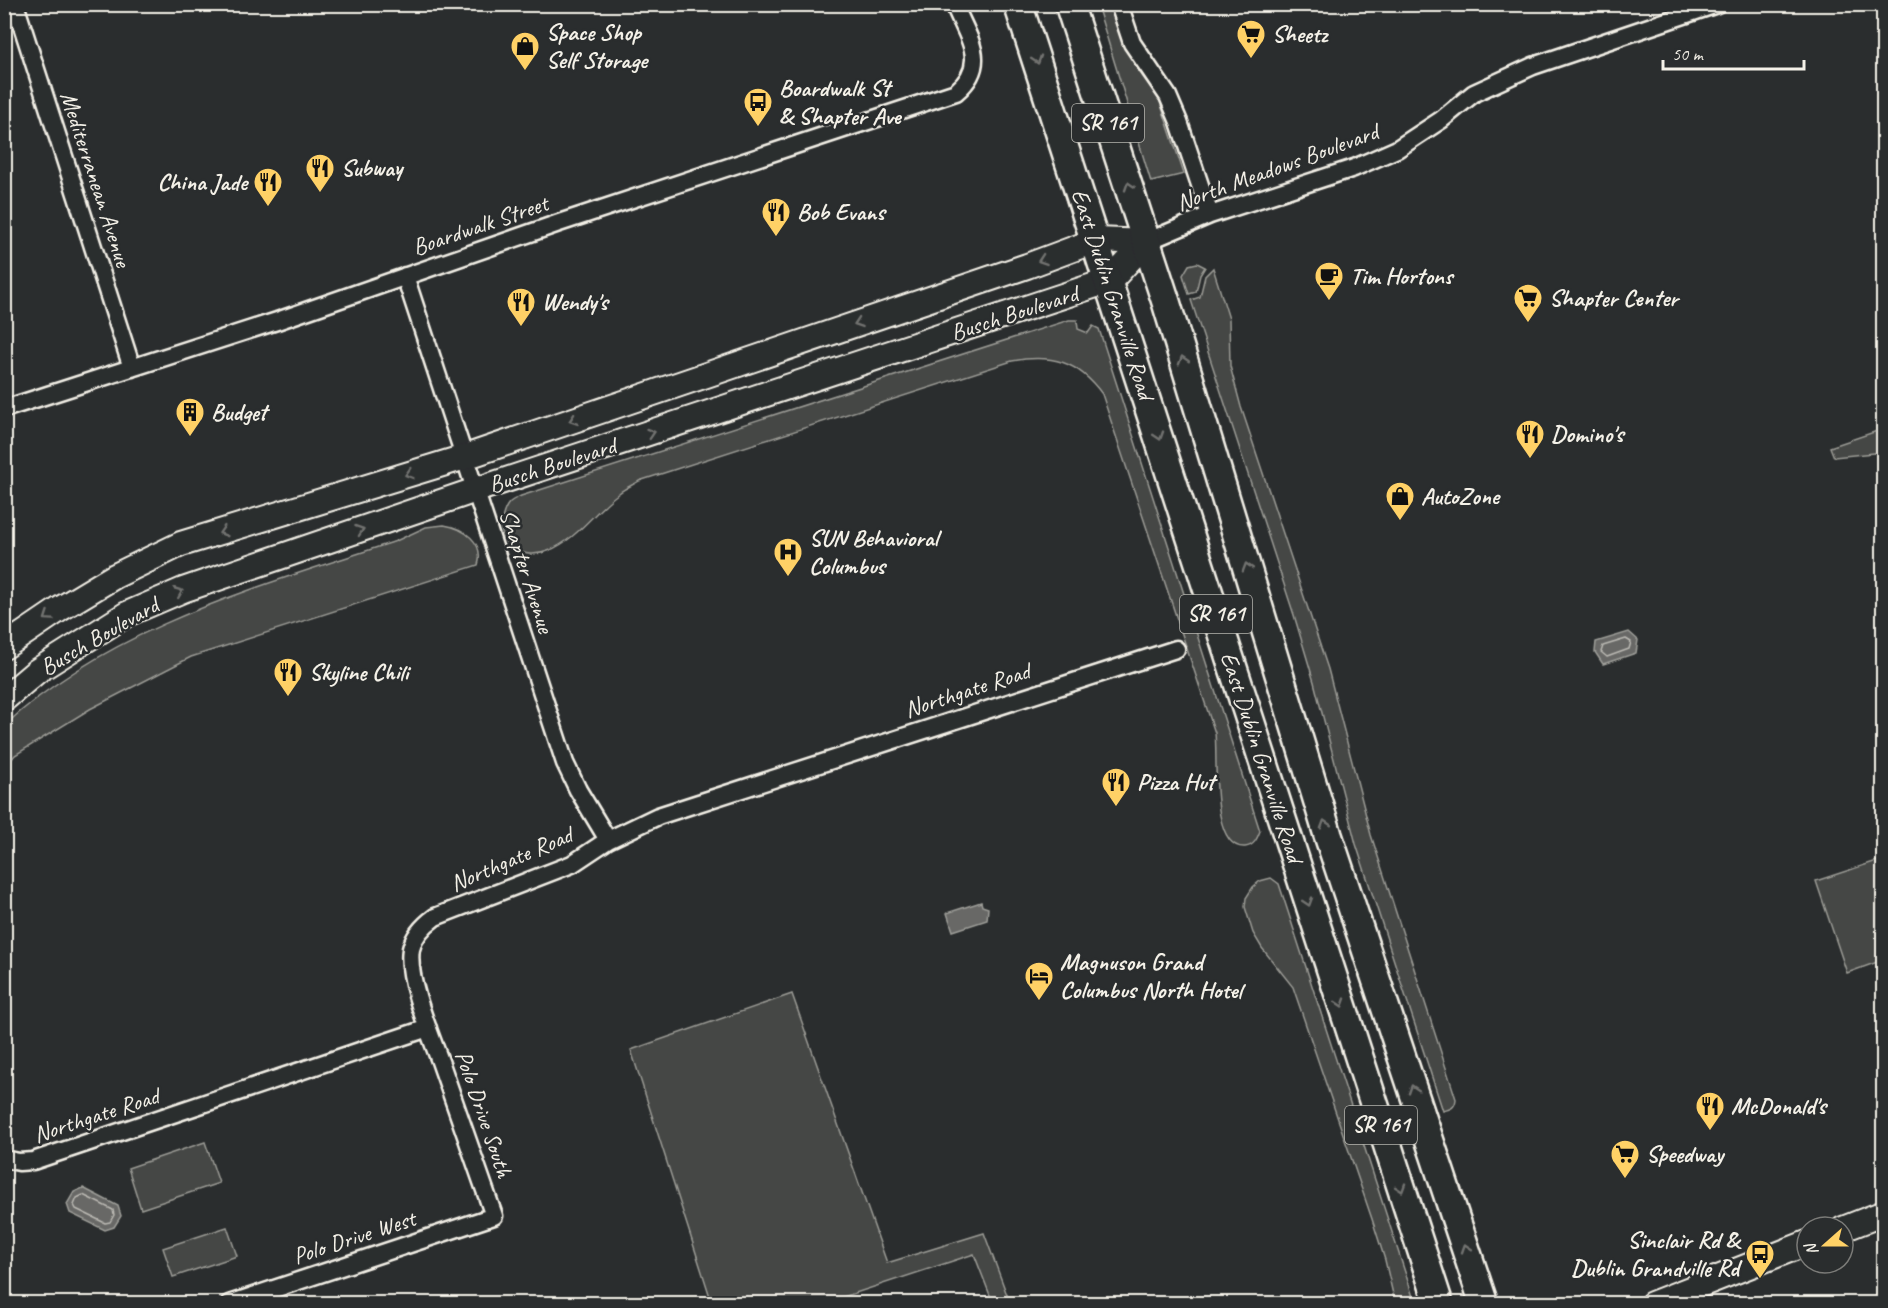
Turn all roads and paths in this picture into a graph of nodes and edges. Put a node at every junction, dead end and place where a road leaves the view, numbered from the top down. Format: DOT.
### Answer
graph roads {
  1 [pos="15,4"];
  2 [pos="954,4"];
  3 [pos="1018,4"];
  4 [pos="1070,4"];
  5 [pos="1119,4"];
  6 [pos="1717,4"];
  7 [pos="1210,215"];
  8 [pos="1097,240"];
  9 [pos="1146,242"];
  10 [pos="405,276"];
  11 [pos="1110,280"];
  12 [pos="132,368"];
  13 [pos="4,409"];
  14 [pos="465,457"];
  15 [pos="476,490"];
  16 [pos="4,647"];
  17 [pos="1176,649"];
  18 [pos="4,699"];
  19 [pos="608,840"];
  20 [pos="428,1028"];
  21 [pos="4,1159"];
  22 [pos="1884,1213"];
  23 [pos="494,1216"];
  24 [pos="1855,1224"];
  25 [pos="1795,1248"];
  26 [pos="229,1304"];
  27 [pos="1439,1304"];
  28 [pos="1484,1304"];
  29 [pos="1652,1304"];
  1 -- 12 [label="street, Mediterranean Avenue"];
  2 -- 10 [label="street, Boardwalk Street"];
  3 -- 8 [label="main road, East Dublin Granville Road / SR 161, one-way"];
  9 -- 4 [label="main road, East Dublin Granville Road / SR 161, one-way"];
  5 -- 7 [label="street"];
  6 -- 7 [label="street, North Meadows Boulevard"];
  7 -- 9 [label="street, North Meadows Boulevard"];
  8 -- 9 [label="main road, Busch Boulevard"];
  8 -- 11 [label="main road, East Dublin Granville Road / SR 161"];
  8 -- 14 [label="main road, Busch Boulevard, one-way"];
  9 -- 11 [label="main road, Busch Boulevard"];
  28 -- 9 [label="main road, East Dublin Granville Road / SR 161, one-way"];
  10 -- 12 [label="street, Boardwalk Street"];
  10 -- 14 [label="street, Shapter Avenue"];
  15 -- 11 [label="main road, Busch Boulevard, one-way"];
  11 -- 27 [label="main road, East Dublin Granville Road / SR 161, one-way"];
  12 -- 13 [label="street, Boardwalk Street"];
  14 -- 15 [label="street, Shapter Avenue"];
  14 -- 16 [label="main road, Busch Boulevard, one-way"];
  18 -- 15 [label="main road, Busch Boulevard, one-way"];
  15 -- 19 [label="street, Shapter Avenue"];
  17 -- 19 [label="street, Northgate Road"];
  19 -- 20 [label="street, Northgate Road"];
  20 -- 21 [label="street, Northgate Road"];
  20 -- 23 [label="street, Polo Drive South"];
  22 -- 24 [label="main road"];
  23 -- 26 [label="street, Polo Drive West"];
  25 -- 29 [label="main road"];
}
